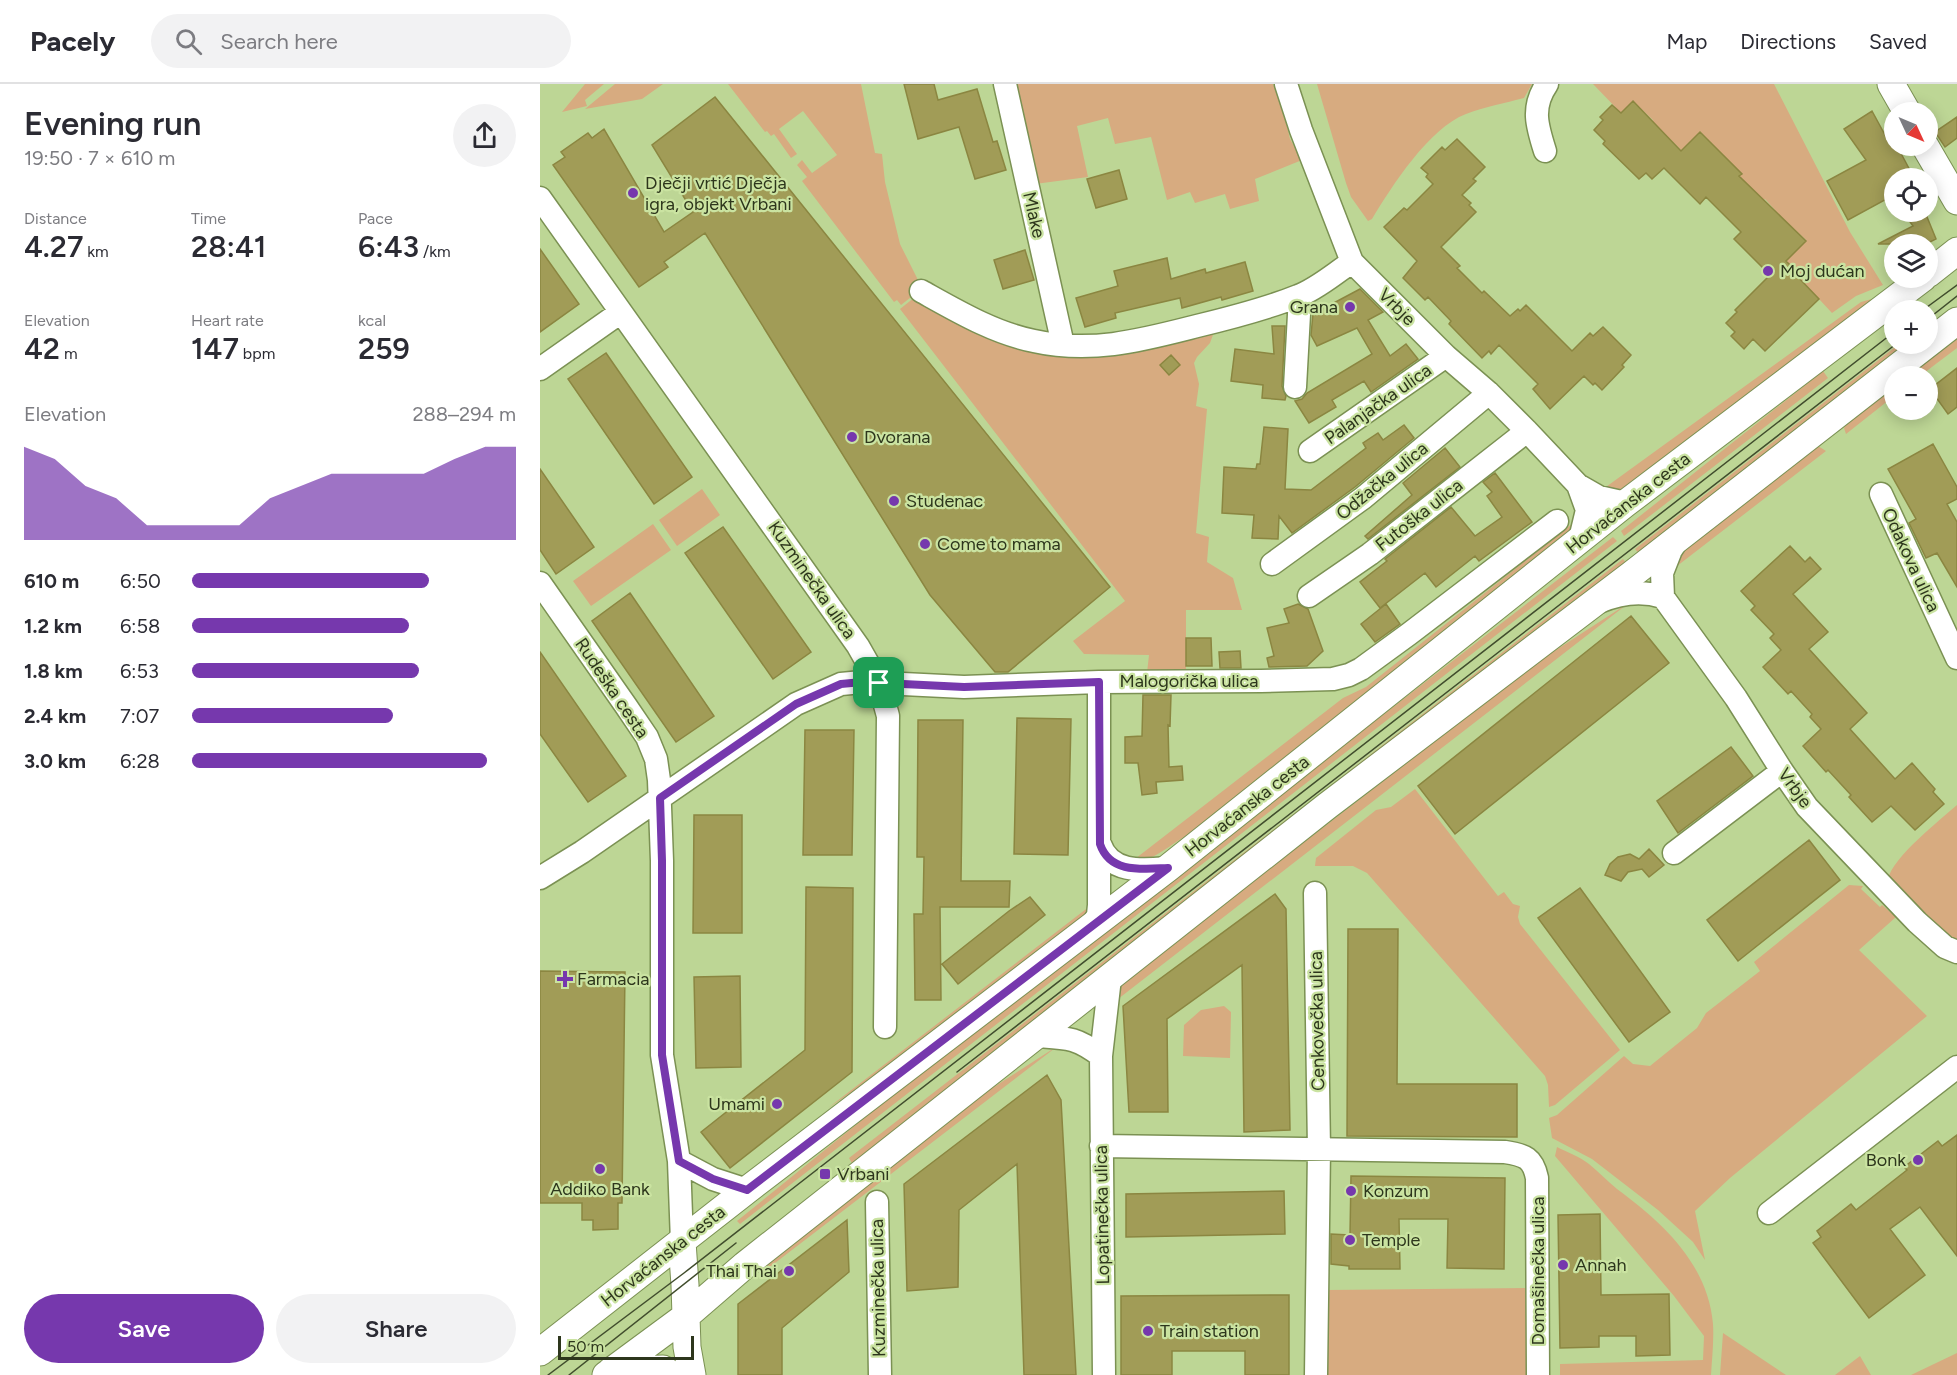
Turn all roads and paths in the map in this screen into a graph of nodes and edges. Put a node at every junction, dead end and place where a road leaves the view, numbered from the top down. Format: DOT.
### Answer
graph roads {
  1 [pos="1005,84"];
  2 [pos="1286,84"];
  3 [pos="1547,84"];
  4 [pos="1891,84"];
  5 [pos="1901,102"];
  6 [pos="1545,151"];
  7 [pos="1931,156"];
  8 [pos="540,198"];
  9 [pos="1957,201"];
  10 [pos="1957,251"];
  11 [pos="1352,262"];
  12 [pos="1938,266"];
  13 [pos="1910,288"];
  14 [pos="921,291"];
  15 [pos="1300,296"];
  16 [pos="621,312"];
  17 [pos="1957,321"];
  18 [pos="1063,345"];
  19 [pos="1446,356"];
  20 [pos="540,369"];
  21 [pos="1295,387"];
  22 [pos="1489,393"];
  23 [pos="1527,431"];
  24 [pos="1310,451"];
  25 [pos="1578,485"];
  26 [pos="1881,494"];
  27 [pos="1626,503"];
  28 [pos="1557,522"];
  29 [pos="1681,535"];
  30 [pos="1580,539"];
  31 [pos="1272,564"];
  32 [pos="540,583"];
  33 [pos="1309,596"];
  34 [pos="1663,597"];
  35 [pos="1589,606"];
  36 [pos="1957,658"];
  37 [pos="1099,682"];
  38 [pos="879,683"];
  39 [pos="1782,771"];
  40 [pos="660,798"];
  41 [pos="1100,844"];
  42 [pos="1674,853"];
  43 [pos="1168,868"];
  44 [pos="540,878"];
  45 [pos="1315,893"];
  46 [pos="1091,928"];
  47 [pos="1957,952"];
  48 [pos="1110,978"];
  49 [pos="885,1027"];
  50 [pos="1037,1036"];
  51 [pos="1101,1056"];
  52 [pos="1957,1067"];
  53 [pos="1101,1146"];
  54 [pos="1318,1149"];
  55 [pos="679,1161"];
  56 [pos="747,1190"];
  57 [pos="877,1202"];
  58 [pos="1769,1212"];
  59 [pos="682,1242"];
  60 [pos="686,1316"];
  61 [pos="540,1352"];
  62 [pos="609,1373"];
  63 [pos="672,1375"];
  64 [pos="692,1375"];
  65 [pos="880,1375"];
  66 [pos="1104,1375"];
  67 [pos="1316,1375"];
  68 [pos="1538,1375"];
  1 -- 18 [label="street, Mlake"];
  2 -- 11 [label="street, Vrbje"];
  3 -- 6 [label="street"];
  4 -- 5 [label="street"];
  7 -- 9 [label="street"];
  8 -- 16 [label="street, Kuzminečka ulica"];
  10 -- 12 [label="street"];
  11 -- 15 [label="street"];
  11 -- 19 [label="street, Vrbje"];
  13 -- 27 [label="street, Horvaćanska cesta"];
  14 -- 18 [label="street"];
  15 -- 18 [label="street"];
  15 -- 21 [label="street"];
  16 -- 20 [label="street"];
  16 -- 38 [label="street, Kuzminečka ulica"];
  17 -- 29 [label="street"];
  19 -- 22 [label="street, Vrbje"];
  19 -- 24 [label="street, Palanjačka ulica"];
  22 -- 23 [label="street, Vrbje"];
  22 -- 31 [label="street, Odžačka ulica"];
  23 -- 25 [label="street, Vrbje"];
  23 -- 33 [label="street, Futoška ulica"];
  25 -- 27 [label="street, Vrbje"];
  25 -- 30 [label="street, Vrbje"];
  26 -- 36 [label="street, Odakova ulica"];
  27 -- 30 [label="street, Horvaćanska cesta"];
  28 -- 37 [label="street, Malogorička ulica"];
  29 -- 34 [label="street"];
  29 -- 35 [label="street"];
  30 -- 43 [label="street, Horvaćanska cesta"];
  32 -- 40 [label="street, Rudeška cesta"];
  34 -- 35 [label="street"];
  34 -- 39 [label="street, Vrbje"];
  35 -- 48 [label="street"];
  37 -- 38 [label="street, Malogorička ulica"];
  37 -- 41 [label="street"];
  38 -- 40 [label="street, Malogorička ulica"];
  38 -- 49 [label="street, Kuzminečka ulica"];
  39 -- 42 [label="street"];
  39 -- 47 [label="street, Vrbje"];
  40 -- 44 [label="street, Malogorička ulica"];
  40 -- 55 [label="street, Rudeška cesta"];
  41 -- 43 [label="street"];
  41 -- 46 [label="street"];
  43 -- 46 [label="street, Horvaćanska cesta"];
  45 -- 54 [label="street, Cenkovečka ulica"];
  46 -- 56 [label="street, Horvaćanska cesta"];
  48 -- 50 [label="street"];
  48 -- 51 [label="street, Lopatinečka ulica"];
  50 -- 51 [label="street"];
  50 -- 60 [label="street"];
  51 -- 53 [label="street, Lopatinečka ulica"];
  52 -- 58 [label="street"];
  53 -- 54 [label="street"];
  53 -- 66 [label="street, Lopatinečka ulica"];
  54 -- 67 [label="street, Cenkovečka ulica"];
  54 -- 68 [label="street, Domašinečka ulica"];
  55 -- 56 [label="street"];
  55 -- 59 [label="street, Rudeška cesta"];
  56 -- 59 [label="street, Horvaćanska cesta"];
  57 -- 65 [label="street, Kuzminečka ulica"];
  59 -- 60 [label="street, Rudeška cesta"];
  59 -- 61 [label="street, Horvaćanska cesta"];
  60 -- 62 [label="street"];
  60 -- 64 [label="street, Rudeška cesta"];
  62 -- 63 [label="street"];
}
